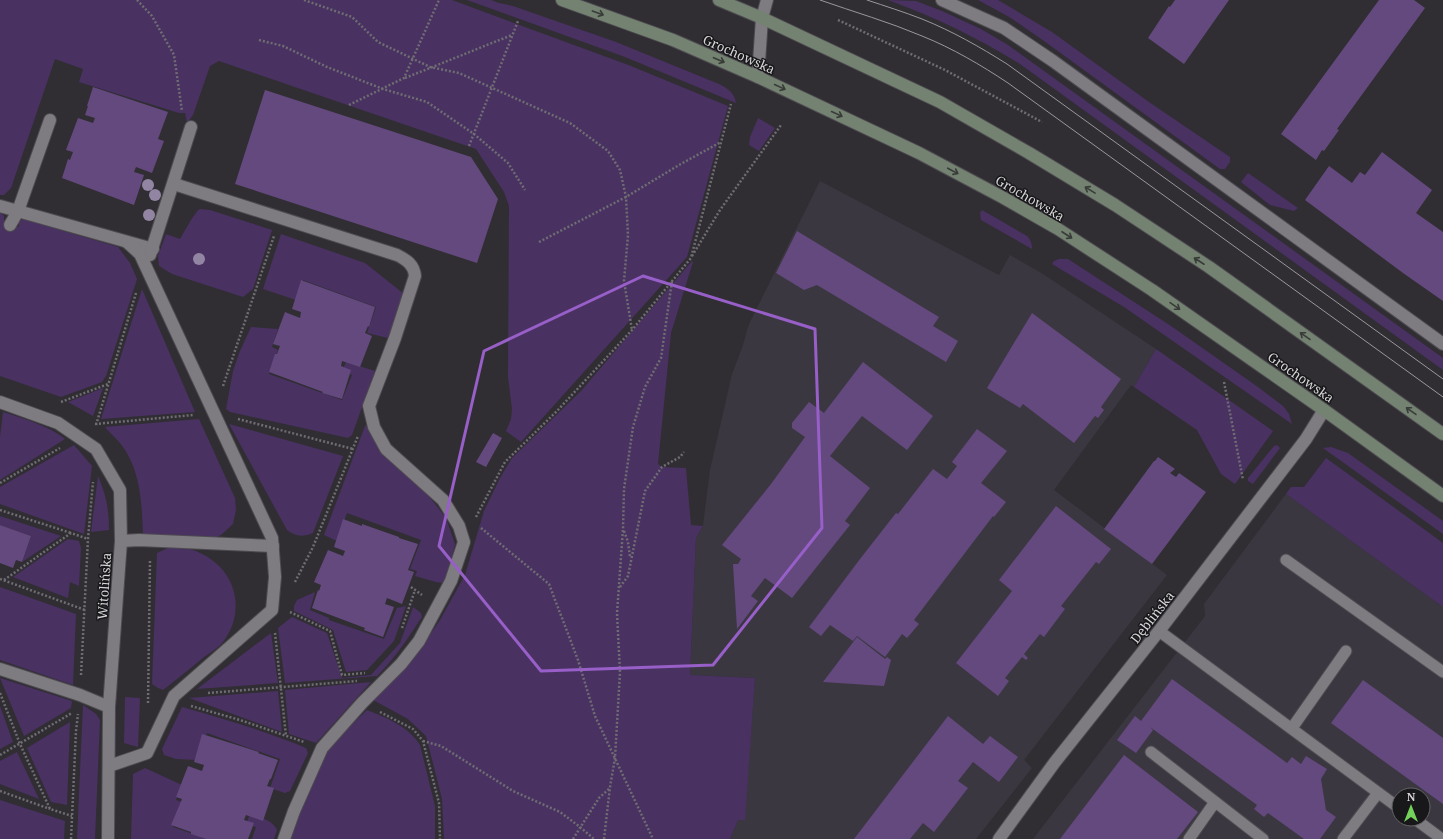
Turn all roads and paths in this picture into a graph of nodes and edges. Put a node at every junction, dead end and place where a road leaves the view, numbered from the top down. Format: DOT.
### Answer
graph roads {
  1 [pos="137,0"];
  2 [pos="304,0"];
  3 [pos="439,0"];
  4 [pos="562,0"];
  5 [pos="719,0"];
  6 [pos="768,0"];
  7 [pos="942,0"];
  8 [pos="762,18"];
  9 [pos="838,20"];
  10 [pos="518,21"];
  11 [pos="512,35"];
  12 [pos="259,40"];
  13 [pos="413,59"];
  14 [pos="430,68"];
  15 [pos="758,77"];
  16 [pos="404,78"];
  17 [pos="492,88"];
  18 [pos="383,89"];
  19 [pos="731,104"];
  20 [pos="349,105"];
  21 [pos="50,120"];
  22 [pos="1042,122"];
  23 [pos="781,125"];
  24 [pos="192,127"];
  25 [pos="474,134"];
  26 [pos="721,142"];
  27 [pos="186,143"];
  28 [pos="469,146"];
  29 [pos="174,184"];
  30 [pos="524,190"];
  31 [pos="626,197"];
  32 [pos="0,206"];
  33 [pos="18,211"];
  34 [pos="281,218"];
  35 [pos="10,225"];
  36 [pos="127,242"];
  37 [pos="539,242"];
  38 [pos="153,249"];
  39 [pos="691,258"];
  40 [pos="145,265"];
  41 [pos="672,281"];
  42 [pos="632,330"];
  43 [pos="1443,344"];
  44 [pos="1224,382"];
  45 [pos="108,384"];
  46 [pos="0,402"];
  47 [pos="61,402"];
  48 [pos="369,406"];
  49 [pos="1324,410"];
  50 [pos="214,413"];
  51 [pos="96,423"];
  52 [pos="1443,434"];
  53 [pos="78,437"];
  54 [pos="96,449"];
  55 [pos="684,452"];
  56 [pos="1243,480"];
  57 [pos="0,483"];
  58 [pos="1443,496"];
  59 [pos="0,510"];
  60 [pos="474,522"];
  61 [pos="623,529"];
  62 [pos="71,533"];
  63 [pos="88,539"];
  64 [pos="139,540"];
  65 [pos="121,541"];
  66 [pos="464,542"];
  67 [pos="273,546"];
  68 [pos="631,559"];
  69 [pos="1286,560"];
  70 [pos="0,579"];
  71 [pos="4,580"];
  72 [pos="292,585"];
  73 [pos="620,588"];
  74 [pos="415,590"];
  75 [pos="84,610"];
  76 [pos="272,610"];
  77 [pos="1159,631"];
  78 [pos="400,635"];
  79 [pos="1346,652"];
  80 [pos="0,670"];
  81 [pos="369,672"];
  82 [pos="1443,672"];
  83 [pos="386,678"];
  84 [pos="281,687"];
  85 [pos="0,692"];
  86 [pos="80,695"];
  87 [pos="174,696"];
  88 [pos="362,703"];
  89 [pos="148,706"];
  90 [pos="109,707"];
  91 [pos="1292,728"];
  92 [pos="286,736"];
  93 [pos="423,741"];
  94 [pos="20,744"];
  95 [pos="322,748"];
  96 [pos="1151,752"];
  97 [pos="0,755"];
  98 [pos="616,758"];
  99 [pos="109,766"];
  100 [pos="610,787"];
  101 [pos="0,791"];
  102 [pos="1378,793"];
  103 [pos="1215,802"];
  104 [pos="1391,802"];
  105 [pos="50,809"];
  106 [pos="72,816"];
  107 [pos="580,827"];
  108 [pos="1426,827"];
  109 [pos="71,839"];
  110 [pos="108,839"];
  111 [pos="284,839"];
  112 [pos="440,839"];
  113 [pos="573,839"];
  114 [pos="594,839"];
  115 [pos="604,839"];
  116 [pos="653,839"];
  117 [pos="999,839"];
  118 [pos="1189,839"];
  119 [pos="1262,839"];
  120 [pos="1342,839"];
  121 [pos="1442,839"];
  1 -- 27 [label="path"];
  2 -- 13 [label="path"];
  3 -- 13 [label="path"];
  4 -- 15 [label="main road, Grochowska, one-way"];
  5 -- 8 [label="main road"];
  6 -- 8 [label="street"];
  7 -- 43 [label="street"];
  8 -- 15 [label="street"];
  52 -- 8 [label="main road, one-way"];
  9 -- 22 [label="path"];
  10 -- 11 [label="path"];
  11 -- 14 [label="path"];
  11 -- 17 [label="path"];
  12 -- 18 [label="path"];
  13 -- 14 [label="path"];
  13 -- 16 [label="path"];
  14 -- 16 [label="path"];
  14 -- 17 [label="path"];
  15 -- 49 [label="main road, Grochowska, one-way"];
  16 -- 18 [label="path"];
  17 -- 25 [label="path"];
  17 -- 31 [label="path"];
  18 -- 20 [label="path"];
  18 -- 25 [label="path"];
  19 -- 26 [label="path"];
  21 -- 33 [label="street"];
  23 -- 39 [label="path"];
  24 -- 27 [label="street"];
  25 -- 28 [label="path"];
  25 -- 30 [label="path"];
  26 -- 31 [label="path"];
  26 -- 39 [label="path"];
  27 -- 29 [label="street"];
  29 -- 34 [label="street"];
  29 -- 38 [label="street"];
  31 -- 37 [label="path"];
  31 -- 42 [label="path"];
  32 -- 33 [label="street"];
  33 -- 35 [label="street"];
  33 -- 36 [label="street"];
  34 -- 48 [label="street"];
  34 -- 50 [label="path"];
  36 -- 38 [label="street"];
  36 -- 40 [label="street"];
  38 -- 40 [label="street"];
  39 -- 41 [label="path"];
  40 -- 45 [label="path"];
  40 -- 50 [label="street"];
  41 -- 42 [label="path"];
  41 -- 61 [label="path"];
  42 -- 60 [label="path"];
  44 -- 56 [label="path"];
  45 -- 47 [label="path"];
  45 -- 51 [label="path"];
  46 -- 53 [label="street, Witolińska"];
  48 -- 66 [label="street"];
  48 -- 72 [label="path"];
  49 -- 58 [label="main road, Grochowska"];
  49 -- 77 [label="street, Dęblińska"];
  50 -- 67 [label="street"];
  51 -- 53 [label="path"];
  51 -- 54 [label="path"];
  53 -- 54 [label="street, Witolińska"];
  53 -- 57 [label="path"];
  54 -- 63 [label="path"];
  54 -- 65 [label="street, Witolińska"];
  55 -- 68 [label="path"];
  59 -- 62 [label="path"];
  60 -- 66 [label="path"];
  60 -- 98 [label="path"];
  61 -- 68 [label="path"];
  61 -- 73 [label="path"];
  62 -- 63 [label="path"];
  62 -- 71 [label="path"];
  63 -- 75 [label="path"];
  64 -- 65 [label="street"];
  64 -- 67 [label="street"];
  64 -- 89 [label="path"];
  65 -- 90 [label="street, Witolińska"];
  66 -- 83 [label="street"];
  67 -- 76 [label="street"];
  68 -- 73 [label="path"];
  69 -- 82 [label="lane"];
  70 -- 71 [label="path"];
  71 -- 75 [label="path"];
  73 -- 98 [label="path"];
  74 -- 78 [label="path"];
  75 -- 86 [label="path"];
  76 -- 81 [label="path"];
  76 -- 84 [label="path"];
  76 -- 87 [label="street"];
  77 -- 91 [label="lane"];
  77 -- 117 [label="street, Dęblińska"];
  79 -- 91 [label="lane"];
  80 -- 86 [label="street"];
  83 -- 84 [label="path"];
  83 -- 88 [label="street"];
  84 -- 87 [label="path"];
  84 -- 92 [label="path"];
  85 -- 94 [label="path"];
  86 -- 90 [label="street"];
  87 -- 92 [label="path"];
  87 -- 99 [label="street"];
  88 -- 93 [label="path"];
  88 -- 95 [label="street"];
  90 -- 99 [label="street, Witolińska"];
  91 -- 102 [label="lane"];
  92 -- 95 [label="path"];
  93 -- 107 [label="path"];
  93 -- 112 [label="path"];
  94 -- 97 [label="path"];
  94 -- 105 [label="path"];
  94 -- 106 [label="path"];
  95 -- 111 [label="street"];
  96 -- 103 [label="lane"];
  98 -- 100 [label="path"];
  98 -- 116 [label="path"];
  99 -- 110 [label="street, Witolińska"];
  100 -- 107 [label="path"];
  100 -- 115 [label="path"];
  101 -- 105 [label="path"];
  102 -- 104 [label="lane"];
  102 -- 120 [label="lane"];
  103 -- 118 [label="lane"];
  103 -- 119 [label="lane"];
  105 -- 106 [label="path"];
  106 -- 109 [label="path"];
  107 -- 113 [label="path"];
  107 -- 114 [label="path"];
  108 -- 121 [label="lane"];
}
